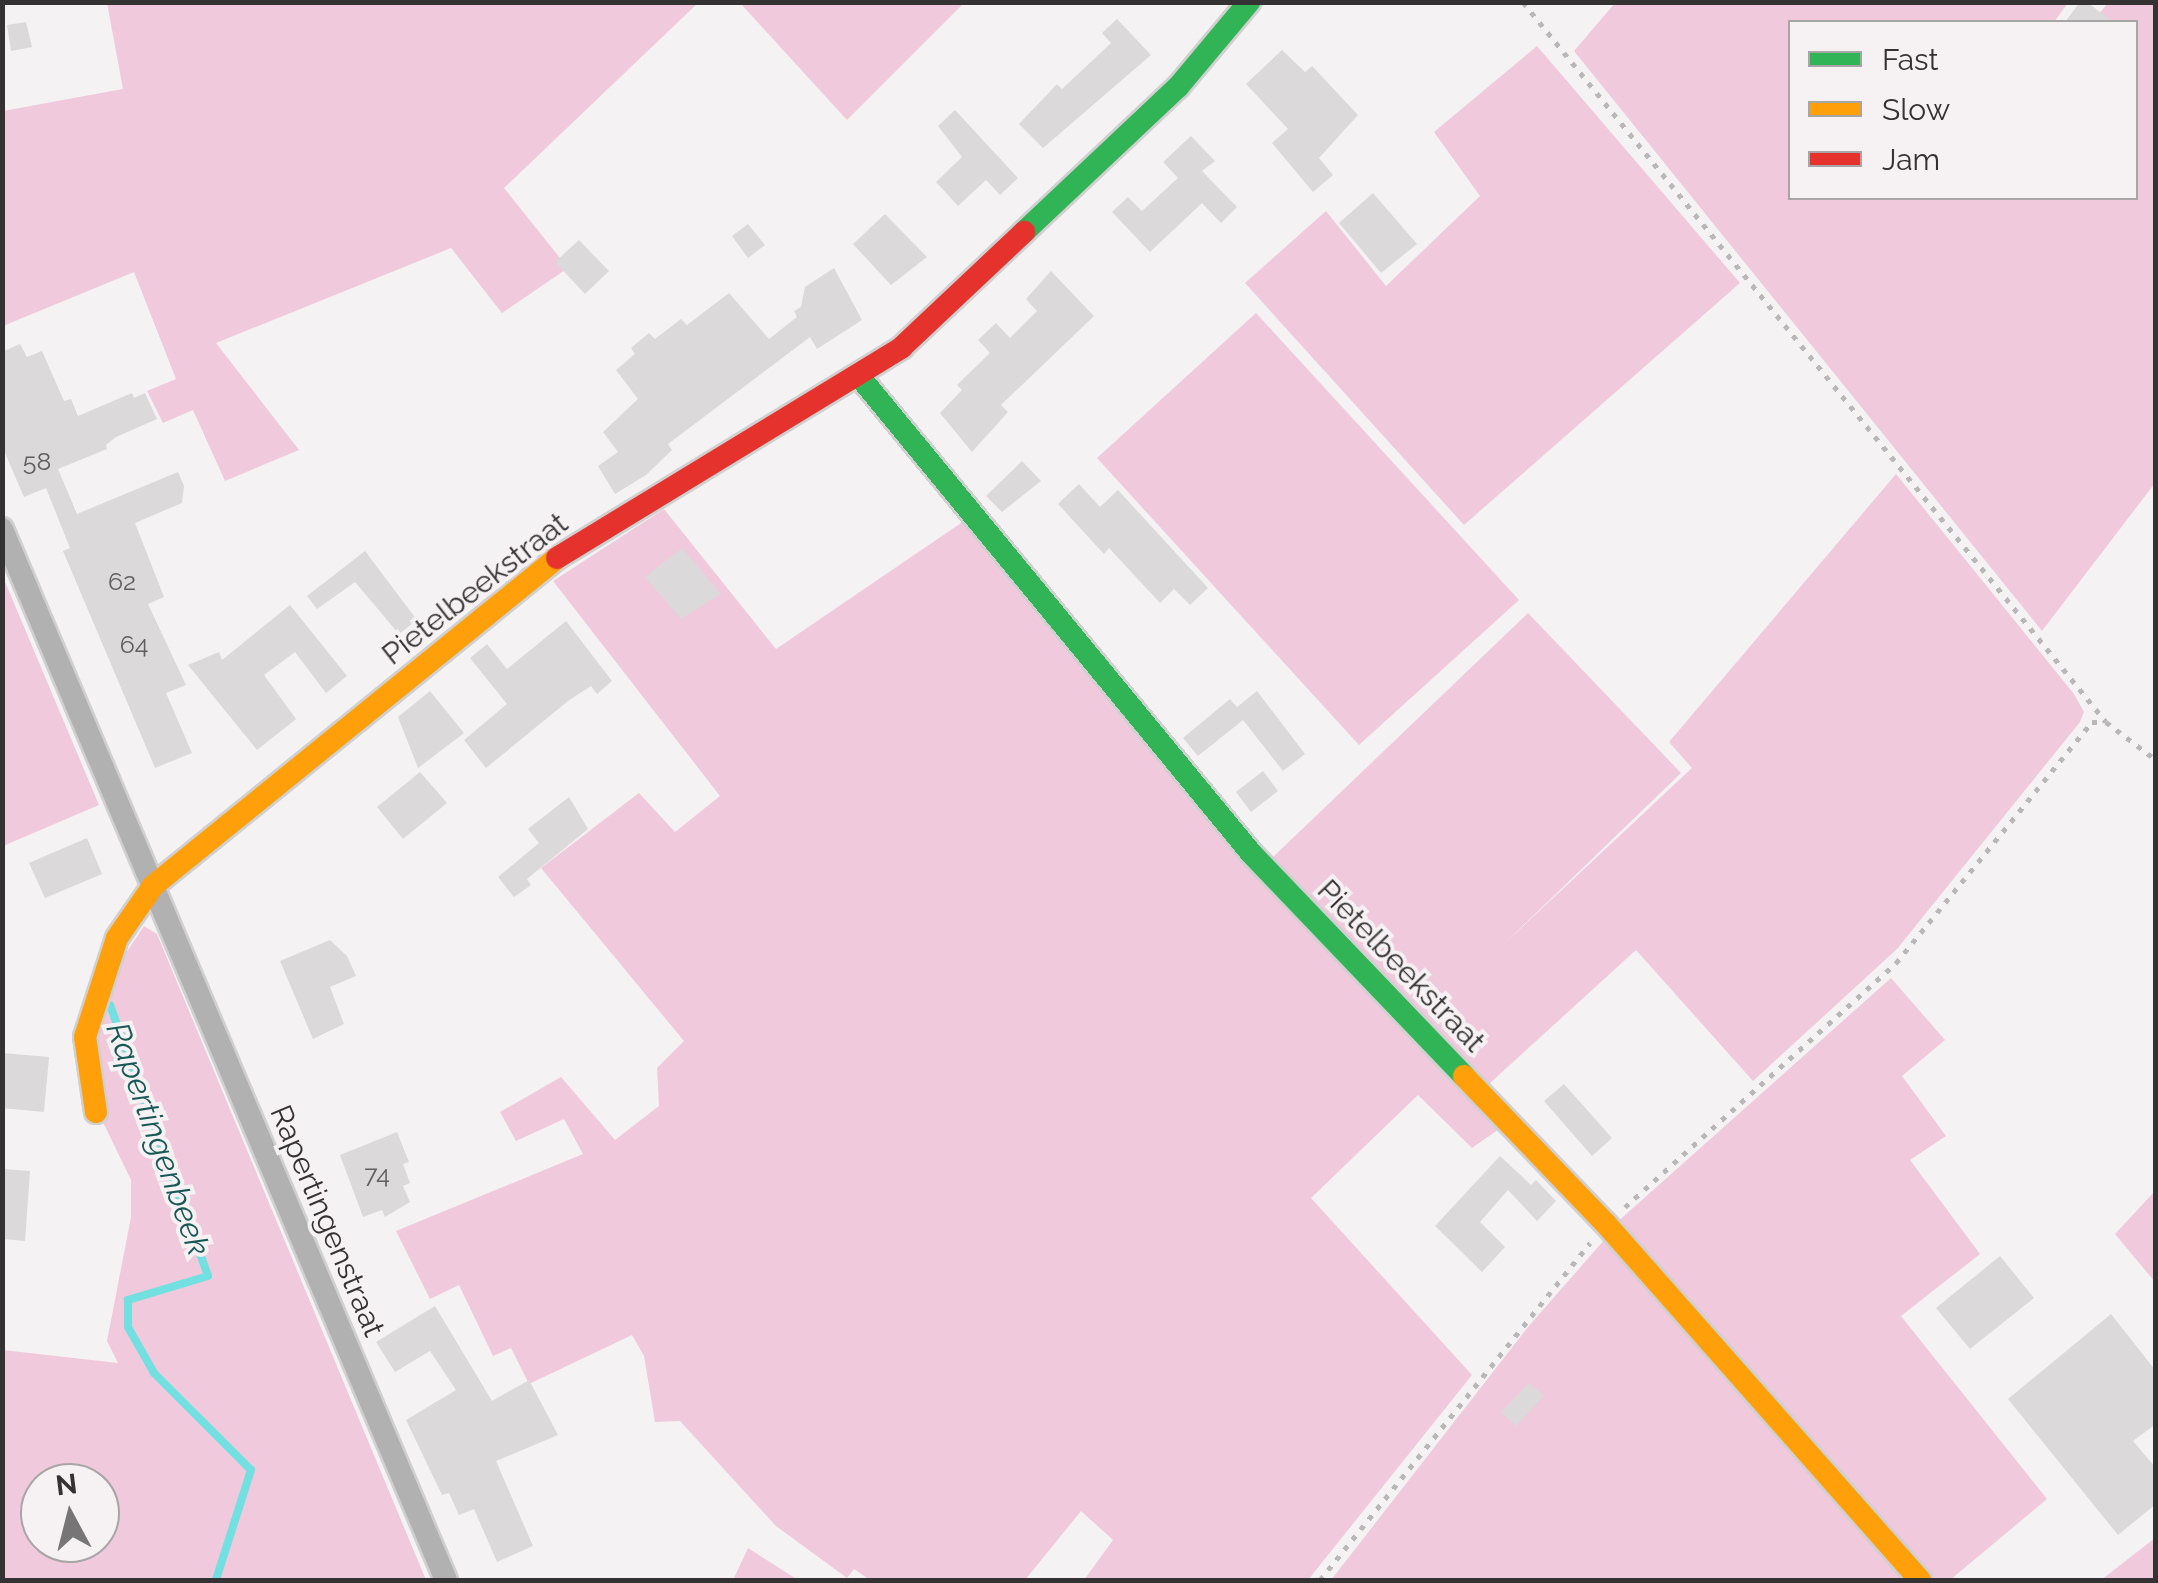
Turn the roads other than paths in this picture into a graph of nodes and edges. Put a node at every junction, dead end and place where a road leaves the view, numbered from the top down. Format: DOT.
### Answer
graph roads {
  1 [pos="1249,2"];
  2 [pos="859,376"];
  3 [pos="2,529"];
  4 [pos="153,886"];
  5 [pos="96,1112"];
  6 [pos="446,1580"];
  7 [pos="1920,1580"];
  1 -- 2 [label="street, Pietelbeekstraat"];
  2 -- 4 [label="street, Pietelbeekstraat"];
  2 -- 7 [label="street, Pietelbeekstraat"];
  3 -- 4 [label="street, Rapertingenstraat"];
  4 -- 5 [label="street"];
  4 -- 6 [label="street, Rapertingenstraat"];
}
